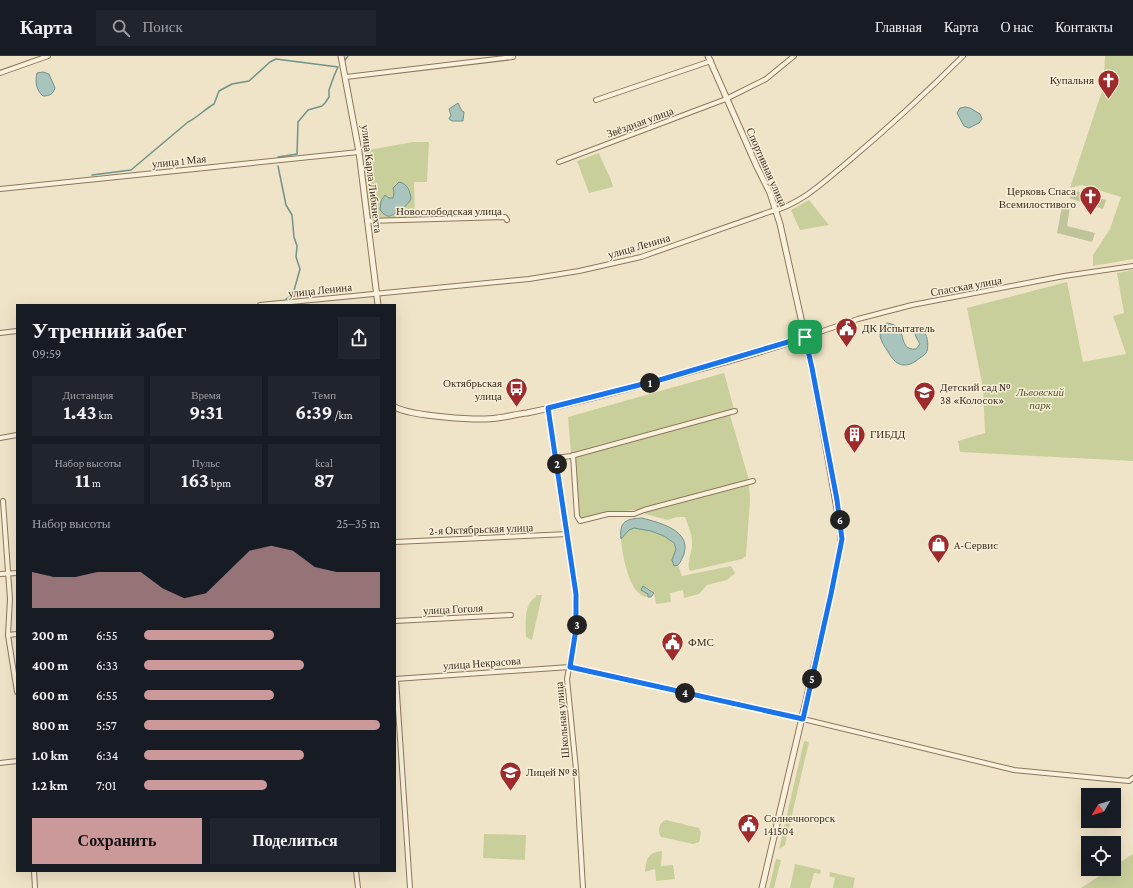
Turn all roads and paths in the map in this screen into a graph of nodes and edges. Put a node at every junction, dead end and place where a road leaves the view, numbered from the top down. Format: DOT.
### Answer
graph roads {
  1 [pos="48,56"];
  2 [pos="341,56"];
  3 [pos="513,56"];
  4 [pos="794,56"];
  5 [pos="963,56"];
  6 [pos="709,59"];
  7 [pos="0,73"];
  8 [pos="346,77"];
  9 [pos="726,99"];
  10 [pos="596,100"];
  11 [pos="359,152"];
  12 [pos="559,162"];
  13 [pos="0,189"];
  14 [pos="776,211"];
  15 [pos="507,220"];
  16 [pos="367,221"];
  17 [pos="1133,266"];
  18 [pos="376,293"];
  19 [pos="270,304"];
  20 [pos="378,304"];
  21 [pos="16,331"];
  22 [pos="0,333"];
  23 [pos="805,337"];
  24 [pos="396,407"];
  25 [pos="548,408"];
  26 [pos="734,411"];
  27 [pos="16,435"];
  28 [pos="0,438"];
  29 [pos="573,455"];
  30 [pos="556,458"];
  31 [pos="753,481"];
  32 [pos="3,500"];
  33 [pos="568,534"];
  34 [pos="396,542"];
  35 [pos="16,573"];
  36 [pos="0,574"];
  37 [pos="8,574"];
  38 [pos="511,615"];
  39 [pos="396,620"];
  40 [pos="16,634"];
  41 [pos="8,635"];
  42 [pos="570,667"];
  43 [pos="396,679"];
  44 [pos="16,686"];
  45 [pos="803,719"];
  46 [pos="16,761"];
  47 [pos="0,763"];
  48 [pos="1133,778"];
  49 [pos="34,872"];
  50 [pos="356,872"];
  51 [pos="35,888"];
  52 [pos="358,888"];
  53 [pos="410,888"];
  54 [pos="583,888"];
  55 [pos="762,888"];
  1 -- 7 [label="street"];
  2 -- 8 [label="street, улица Карла Либкнехта"];
  3 -- 8 [label="street"];
  4 -- 9 [label="street, Звёздная улица"];
  5 -- 14 [label="street, улица Ленина"];
  6 -- 9 [label="street, Спортивная улица"];
  6 -- 10 [label="street"];
  8 -- 11 [label="street, улица Карла Либкнехта"];
  9 -- 12 [label="street, Звёздная улица"];
  9 -- 14 [label="street, Спортивная улица"];
  11 -- 13 [label="street, улица 1 Мая"];
  11 -- 16 [label="street, улица Карла Либкнехта"];
  14 -- 18 [label="street, улица Ленина"];
  14 -- 23 [label="street, Спортивная улица"];
  15 -- 16 [label="street, Новослободская улица"];
  16 -- 18 [label="street, улица Карла Либкнехта"];
  17 -- 23 [label="street, Спасская улица"];
  18 -- 19 [label="street, улица Ленина"];
  18 -- 20 [label="street, улица Карла Либкнехта"];
  21 -- 22 [label="street"];
  23 -- 25 [label="street"];
  23 -- 45 [label="street, Спортивная улица"];
  24 -- 25 [label="street"];
  25 -- 30 [label="street, Школьная улица"];
  26 -- 29 [label="street"];
  27 -- 28 [label="street"];
  29 -- 30 [label="street"];
  29 -- 31 [label="street"];
  30 -- 33 [label="street, Школьная улица"];
  32 -- 37 [label="street"];
  33 -- 34 [label="street, 2-я Октябрьская улица"];
  33 -- 42 [label="street, Школьная улица"];
  35 -- 37 [label="street"];
  36 -- 37 [label="street"];
  37 -- 41 [label="street"];
  38 -- 39 [label="street, улица Гоголя"];
  40 -- 41 [label="street"];
  41 -- 44 [label="street"];
  42 -- 43 [label="street, улица Некрасова"];
  42 -- 45 [label="street, улица Некрасова"];
  42 -- 54 [label="street, Школьная улица"];
  43 -- 53 [label="street"];
  45 -- 48 [label="street, улица Некрасова"];
  45 -- 55 [label="street, Спортивная улица"];
  46 -- 47 [label="street"];
  49 -- 51 [label="street"];
  50 -- 52 [label="street"];
}
